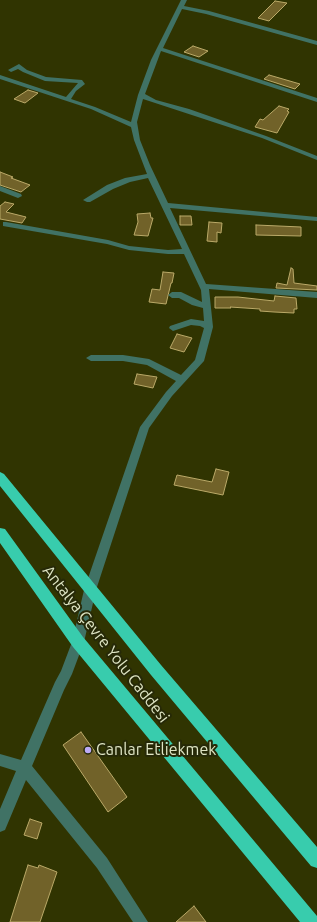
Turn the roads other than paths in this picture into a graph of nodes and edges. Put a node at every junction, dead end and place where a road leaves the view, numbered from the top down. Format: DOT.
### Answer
graph roads {
  1 [pos="183,4"];
  2 [pos="317,34"];
  3 [pos="314,42"];
  4 [pos="160,49"];
  5 [pos="11,70"];
  6 [pos="0,77"];
  7 [pos="141,95"];
  8 [pos="68,99"];
  9 [pos="317,100"];
  10 [pos="135,126"];
  11 [pos="317,158"];
  12 [pos="151,175"];
  13 [pos="0,188"];
  14 [pos="18,196"];
  15 [pos="87,200"];
  16 [pos="165,205"];
  17 [pos="317,219"];
  18 [pos="6,224"];
  19 [pos="187,251"];
  20 [pos="203,286"];
  21 [pos="172,295"];
  22 [pos="317,295"];
  23 [pos="207,306"];
  24 [pos="209,326"];
  25 [pos="173,328"];
  26 [pos="91,358"];
  27 [pos="182,380"];
  28 [pos="0,477"];
  29 [pos="0,533"];
  30 [pos="90,590"];
  31 [pos="78,642"];
  32 [pos="0,760"];
  33 [pos="24,767"];
  34 [pos="0,825"];
  35 [pos="317,860"];
  36 [pos="141,922"];
  37 [pos="311,922"];
  1 -- 3 [label="street"];
  1 -- 4 [label="street"];
  2 -- 3 [label="street"];
  4 -- 7 [label="street"];
  4 -- 9 [label="street"];
  5 -- 8 [label="street"];
  6 -- 8 [label="street"];
  7 -- 10 [label="street"];
  7 -- 11 [label="street"];
  8 -- 10 [label="street"];
  10 -- 12 [label="street"];
  12 -- 15 [label="street"];
  12 -- 16 [label="street"];
  13 -- 14 [label="street"];
  16 -- 17 [label="street"];
  16 -- 19 [label="street"];
  18 -- 19 [label="street"];
  19 -- 20 [label="street"];
  20 -- 22 [label="street"];
  20 -- 23 [label="street"];
  21 -- 23 [label="street"];
  23 -- 24 [label="street"];
  24 -- 25 [label="street"];
  24 -- 27 [label="street"];
  26 -- 27 [label="street"];
  27 -- 30 [label="street"];
  28 -- 30 [label="highway, Antalya Çevre Yolu Caddesi"];
  29 -- 31 [label="highway, Antalya Çevre Yolu Caddesi"];
  30 -- 31 [label="street"];
  30 -- 35 [label="highway, Antalya Çevre Yolu Caddesi"];
  31 -- 33 [label="street"];
  31 -- 37 [label="highway, Antalya Çevre Yolu Caddesi"];
  32 -- 33 [label="street"];
  33 -- 34 [label="street"];
  33 -- 36 [label="street"];
}
